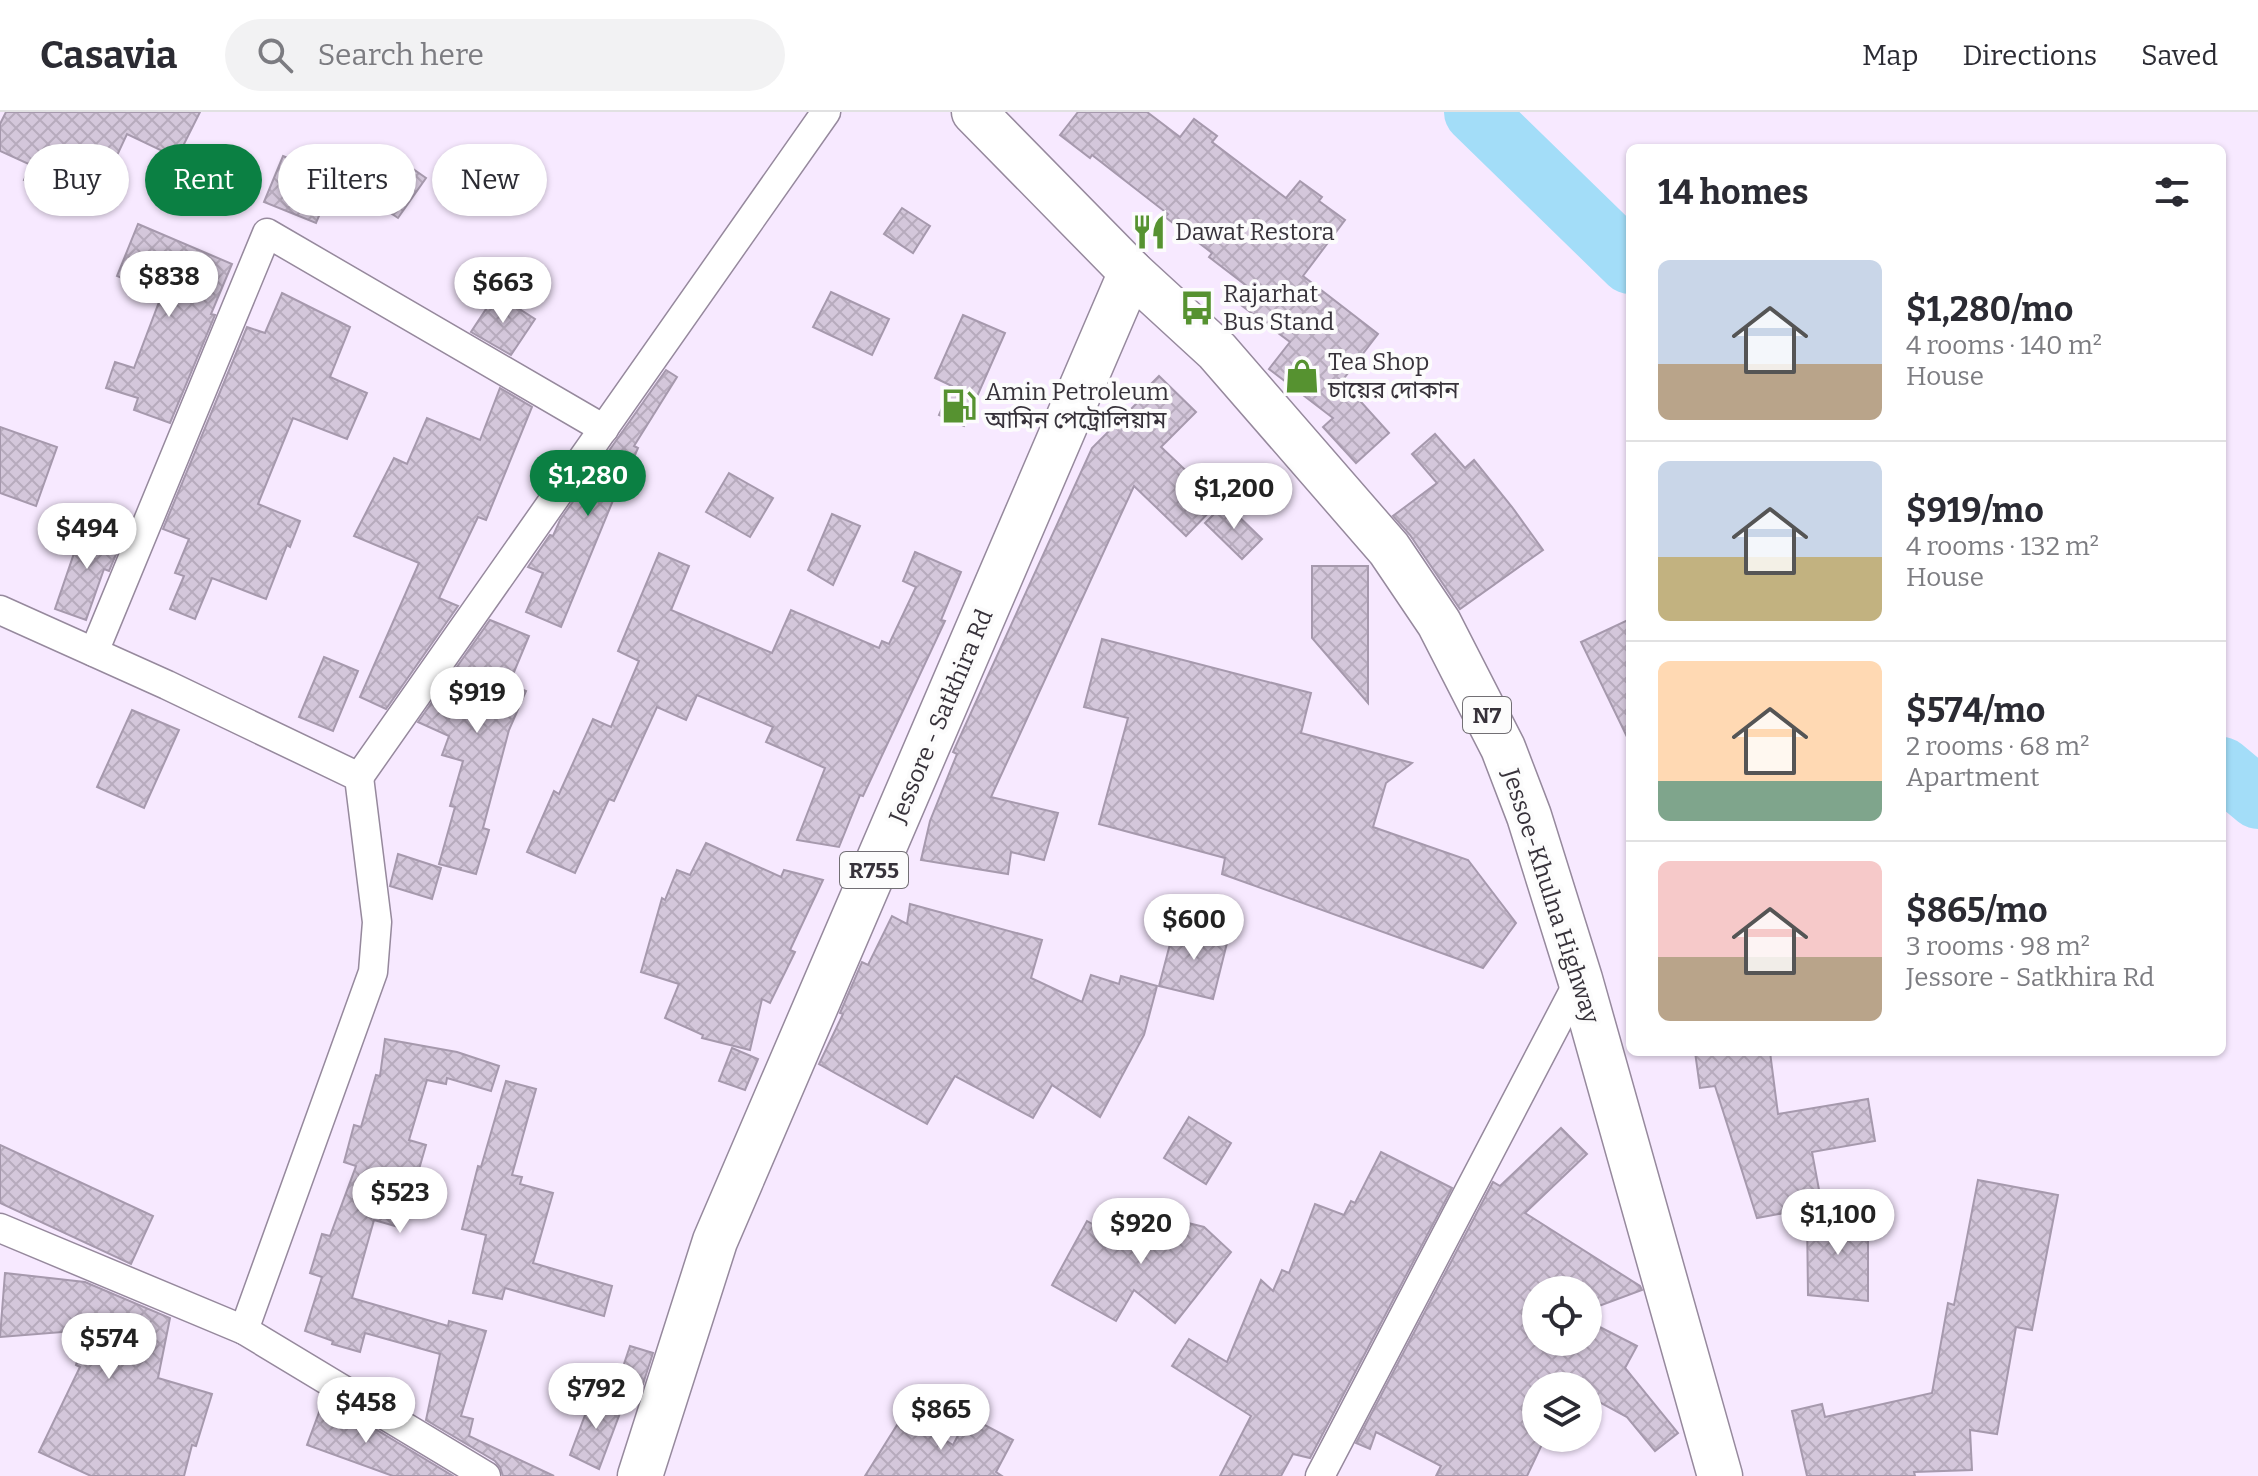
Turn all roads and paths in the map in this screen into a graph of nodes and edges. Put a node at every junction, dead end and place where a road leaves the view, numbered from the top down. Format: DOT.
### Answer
graph roads {
  1 [pos="826,112"];
  2 [pos="974,112"];
  3 [pos="1131,272"];
  4 [pos="604,429"];
  5 [pos="0,610"];
  6 [pos="94,652"];
  7 [pos="359,777"];
  8 [pos="1580,979"];
  9 [pos="0,1228"];
  10 [pos="244,1330"];
  11 [pos="486,1476"];
  12 [pos="640,1476"];
  13 [pos="1320,1476"];
  14 [pos="1720,1476"];
  1 -- 4 [label="street"];
  2 -- 3 [label="main road, Jessoe-Khulna Highway / N7"];
  3 -- 8 [label="main road, Jessoe-Khulna Highway / N7"];
  3 -- 12 [label="main road, Jessore - Satkhira Rd / R755"];
  4 -- 6 [label="street"];
  4 -- 7 [label="street"];
  5 -- 6 [label="street"];
  6 -- 7 [label="street"];
  7 -- 10 [label="street"];
  8 -- 13 [label="street"];
  8 -- 14 [label="main road, Jessoe-Khulna Highway / N7"];
  9 -- 10 [label="street"];
  10 -- 11 [label="street"];
}
